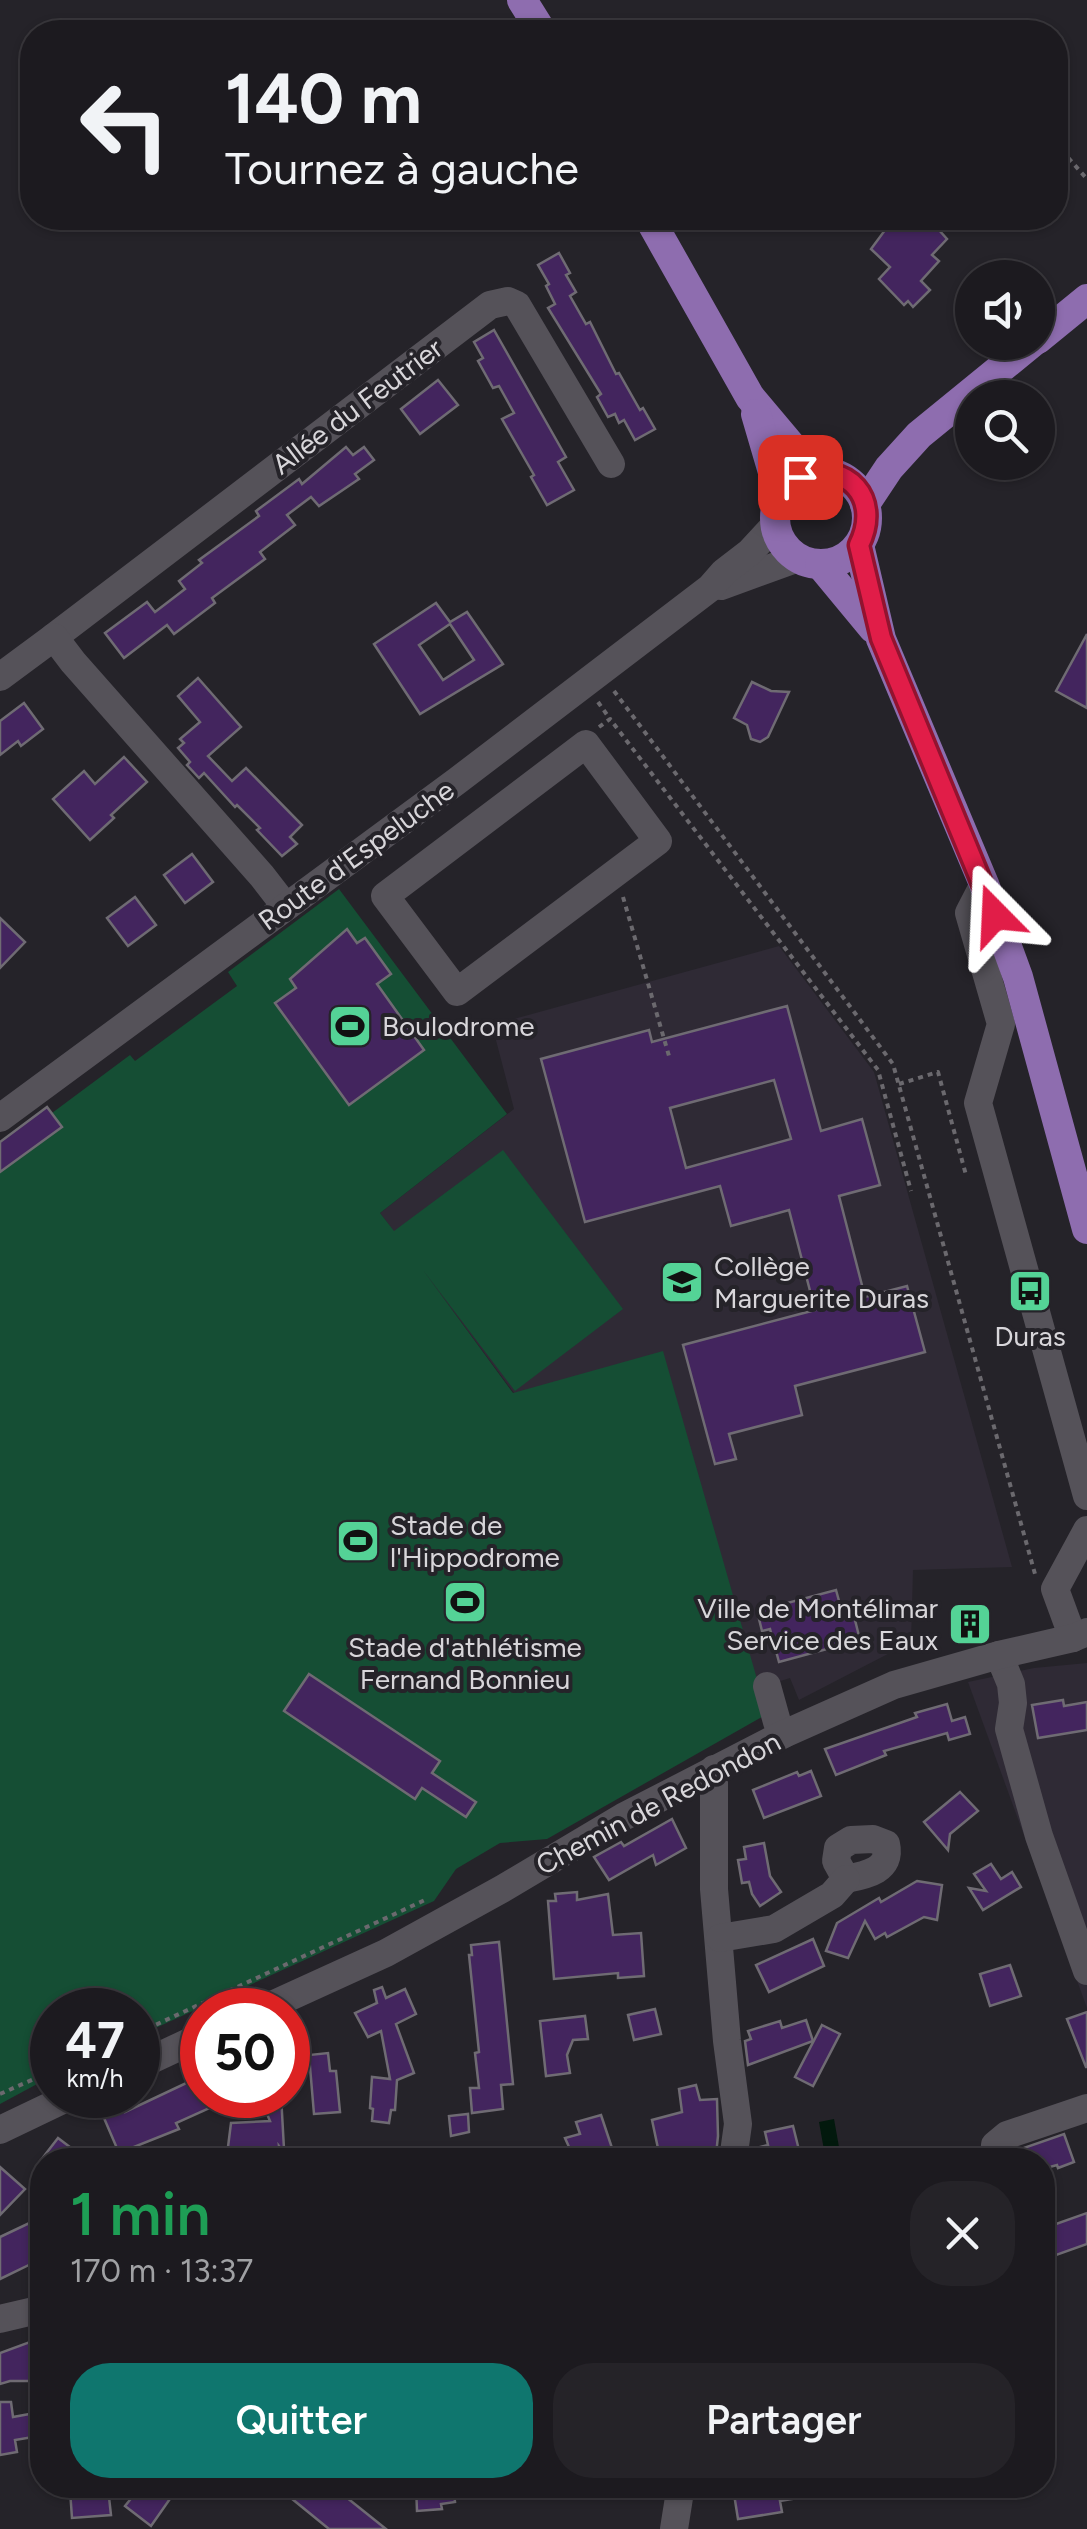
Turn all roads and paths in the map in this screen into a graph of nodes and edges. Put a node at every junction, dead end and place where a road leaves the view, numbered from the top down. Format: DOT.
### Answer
graph roads {
  1 [pos="1068,158"];
  2 [pos="1087,179"];
  3 [pos="656,230"];
  4 [pos="1087,298"];
  5 [pos="1055,324"];
  6 [pos="1012,360"];
  7 [pos="750,397"];
  8 [pos="919,435"];
  9 [pos="611,464"];
  10 [pos="828,474"];
  11 [pos="866,504"];
  12 [pos="778,510"];
  13 [pos="859,545"];
  14 [pos="809,561"];
  15 [pos="710,588"];
  16 [pos="54,637"];
  17 [pos="881,638"];
  18 [pos="599,671"];
  19 [pos="0,677"];
  20 [pos="515,736"];
  21 [pos="581,748"];
  22 [pos="544,776"];
  23 [pos="395,826"];
  24 [pos="424,866"];
  25 [pos="984,884"];
  26 [pos="621,889"];
  27 [pos="286,906"];
  28 [pos="669,1056"];
  29 [pos="899,1084"];
  30 [pos="0,1118"];
  31 [pos="966,1175"];
  32 [pos="911,1190"];
  33 [pos="1087,1230"];
  34 [pos="1087,1496"];
  35 [pos="1087,1530"];
  36 [pos="1034,1572"];
  37 [pos="1082,1637"];
  38 [pos="999,1655"];
  39 [pos="766,1686"];
  40 [pos="784,1734"];
  41 [pos="714,1768"];
  42 [pos="846,1879"];
  43 [pos="427,1899"];
  44 [pos="720,1938"];
  45 [pos="1087,1972"];
  46 [pos="310,1988"];
  47 [pos="160,2022"];
  48 [pos="30,2081"];
  49 [pos="0,2094"];
  50 [pos="1087,2108"];
  51 [pos="30,2116"];
  52 [pos="0,2130"];
  53 [pos="735,2148"];
  54 [pos="995,2148"];
  55 [pos="30,2314"];
  56 [pos="0,2320"];
  57 [pos="679,2498"];
  58 [pos="674,2529"];
  1 -- 2 [label="path"];
  3 -- 7 [label="main road"];
  4 -- 5 [label="main road"];
  6 -- 8 [label="main road"];
  7 -- 10 [label="main road"];
  7 -- 12 [label="main road"];
  8 -- 10 [label="main road"];
  8 -- 11 [label="main road"];
  9 -- 16 [label="street, Allée du Feutrier"];
  10 -- 11 [label="main road"];
  10 -- 12 [label="main road"];
  11 -- 13 [label="main road"];
  12 -- 14 [label="main road"];
  12 -- 15 [label="street, Route d'Espeluche"];
  13 -- 14 [label="main road"];
  13 -- 17 [label="main road"];
  14 -- 15 [label="street, Route d'Espeluche"];
  14 -- 17 [label="main road"];
  15 -- 18 [label="street, Route d'Espeluche"];
  16 -- 19 [label="street, Allée du Feutrier"];
  16 -- 27 [label="street"];
  17 -- 25 [label="main road"];
  18 -- 20 [label="street, Route d'Espeluche"];
  18 -- 29 [label="path"];
  20 -- 22 [label="street"];
  20 -- 23 [label="street, Route d'Espeluche"];
  21 -- 22 [label="street"];
  21 -- 24 [label="street"];
  21 -- 32 [label="path"];
  22 -- 24 [label="street"];
  23 -- 24 [label="street"];
  23 -- 27 [label="street, Route d'Espeluche"];
  25 -- 33 [label="main road"];
  25 -- 34 [label="street"];
  26 -- 28 [label="path"];
  27 -- 30 [label="street, Route d'Espeluche"];
  29 -- 31 [label="path"];
  29 -- 36 [label="path"];
  35 -- 37 [label="street"];
  37 -- 38 [label="street, Chemin de Redondon"];
  38 -- 40 [label="street, Chemin de Redondon"];
  38 -- 45 [label="street"];
  39 -- 40 [label="street"];
  40 -- 41 [label="street, Chemin de Redondon"];
  41 -- 44 [label="street"];
  41 -- 46 [label="street, Chemin de Redondon"];
  42 -- 44 [label="street"];
  43 -- 47 [label="path"];
  44 -- 53 [label="street"];
  48 -- 49 [label="path"];
  50 -- 54 [label="street"];
  51 -- 52 [label="street"];
  55 -- 56 [label="street"];
  57 -- 58 [label="street"];
}
